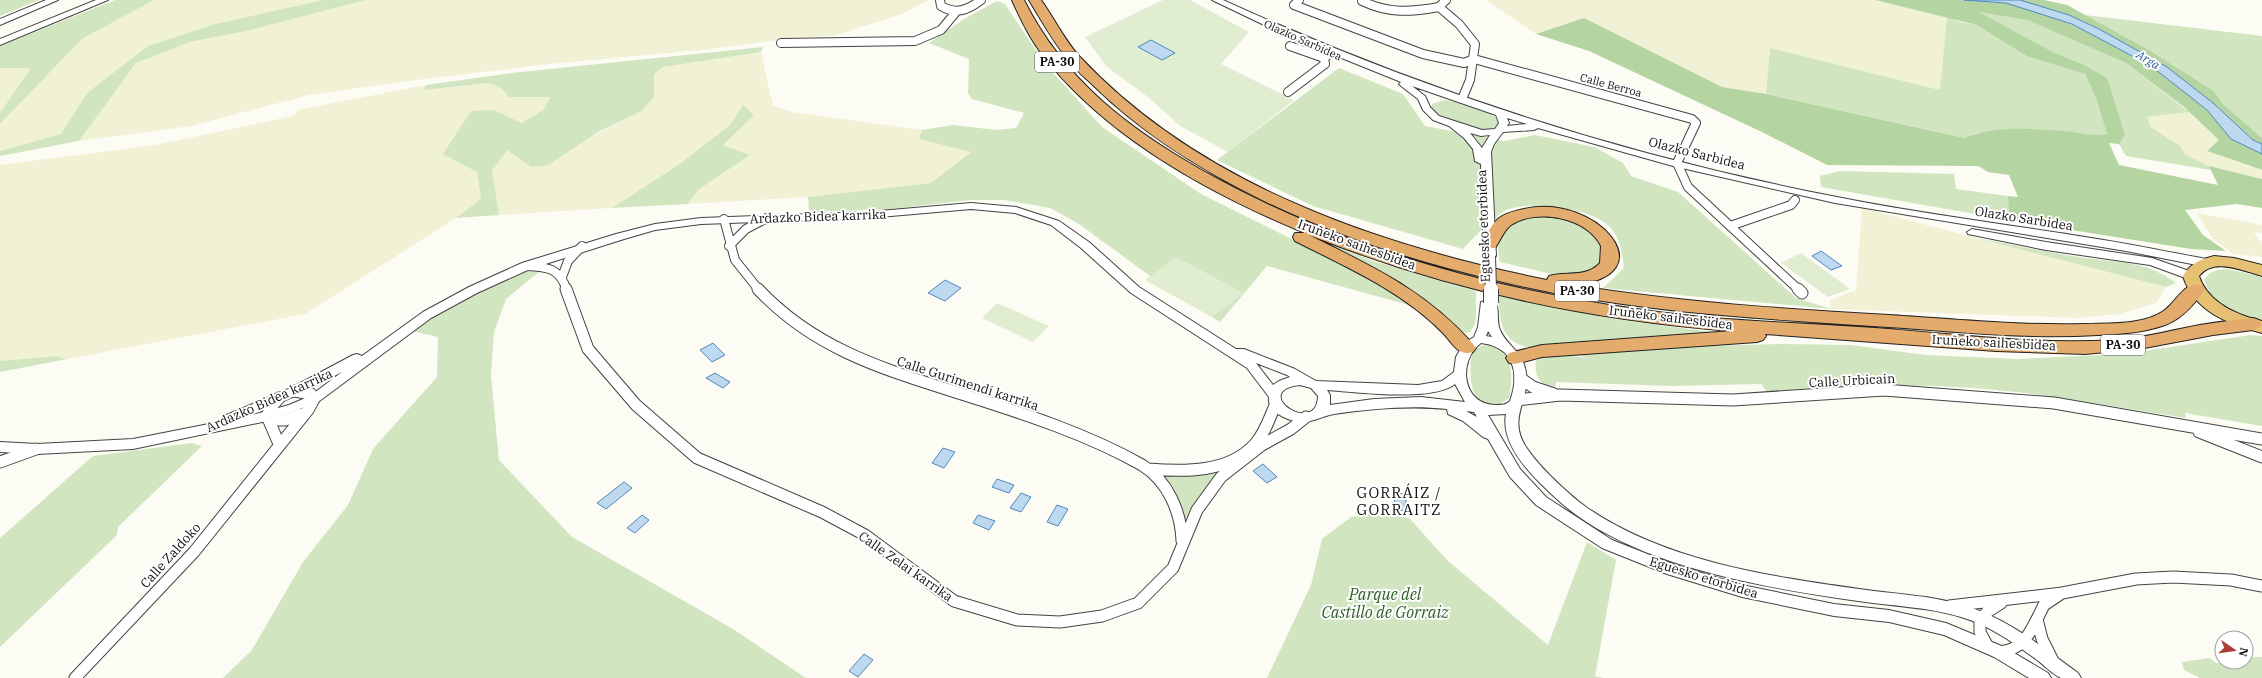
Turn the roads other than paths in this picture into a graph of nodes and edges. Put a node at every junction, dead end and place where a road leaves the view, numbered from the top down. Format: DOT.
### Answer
graph roads {
  1 [pos="54,0"];
  2 [pos="104,0"];
  3 [pos="940,0"];
  4 [pos="981,0"];
  5 [pos="1014,0"];
  6 [pos="1018,0"];
  7 [pos="1035,0"];
  8 [pos="1216,0"];
  9 [pos="1300,0"];
  10 [pos="1361,0"];
  11 [pos="1446,0"];
  12 [pos="1439,7"];
  13 [pos="956,12"];
  14 [pos="0,22"];
  15 [pos="1036,35"];
  16 [pos="0,42"];
  17 [pos="781,43"];
  18 [pos="1290,46"];
  19 [pos="1328,55"];
  20 [pos="1474,60"];
  21 [pos="1391,76"];
  22 [pos="1288,92"];
  23 [pos="1448,95"];
  24 [pos="1462,99"];
  25 [pos="1426,108"];
  26 [pos="1500,112"];
  27 [pos="1109,115"];
  28 [pos="1453,124"];
  29 [pos="1552,129"];
  30 [pos="1500,130"];
  31 [pos="1677,163"];
  32 [pos="1795,200"];
  33 [pos="1836,200"];
  34 [pos="1306,212"];
  35 [pos="767,218"];
  36 [pos="724,219"];
  37 [pos="1730,226"];
  38 [pos="582,246"];
  39 [pos="729,246"];
  40 [pos="1488,252"];
  41 [pos="2207,262"];
  42 [pos="526,266"];
  43 [pos="2262,271"];
  44 [pos="562,277"];
  45 [pos="2194,282"];
  46 [pos="1802,293"];
  47 [pos="1488,303"];
  48 [pos="2258,326"];
  49 [pos="401,332"];
  50 [pos="1216,342"];
  51 [pos="1991,343"];
  52 [pos="1473,344"];
  53 [pos="1502,344"];
  54 [pos="1515,358"];
  55 [pos="1460,374"];
  56 [pos="1520,378"];
  57 [pos="1312,383"];
  58 [pos="296,391"];
  59 [pos="1560,396"];
  60 [pos="279,398"];
  61 [pos="1275,399"];
  62 [pos="1421,402"];
  63 [pos="1515,403"];
  64 [pos="311,404"];
  65 [pos="1478,408"];
  66 [pos="1321,411"];
  67 [pos="1306,417"];
  68 [pos="268,418"];
  69 [pos="2168,422"];
  70 [pos="198,431"];
  71 [pos="2244,436"];
  72 [pos="2262,439"];
  73 [pos="279,444"];
  74 [pos="1497,444"];
  75 [pos="0,446"];
  76 [pos="37,449"];
  77 [pos="2262,451"];
  78 [pos="2262,457"];
  79 [pos="0,462"];
  80 [pos="1148,468"];
  81 [pos="1182,547"];
  82 [pos="2262,586"];
  83 [pos="2062,593"];
  84 [pos="2005,601"];
  85 [pos="1944,606"];
  86 [pos="1980,618"];
  87 [pos="2037,619"];
  88 [pos="2024,642"];
  89 [pos="1994,650"];
  90 [pos="2055,665"];
  91 [pos="75,678"];
  92 [pos="2043,678"];
  93 [pos="2073,678"];
  1 -- 14 [label="street"];
  2 -- 16 [label="street"];
  3 -- 13 [label="street"];
  4 -- 13 [label="street"];
  5 -- 15 [label="highway"];
  6 -- 15 [label="highway, Iruñeko saihesbidea / PA-30"];
  7 -- 34 [label="highway, Iruñeko saihesbidea / PA-30"];
  8 -- 19 [label="street, Olazko Sarbidea"];
  9 -- 20 [label="street"];
  10 -- 12 [label="street"];
  11 -- 12 [label="street"];
  12 -- 20 [label="street"];
  13 -- 17 [label="street"];
  15 -- 27 [label="highway, Iruñeko saihesbidea / PA-30"];
  18 -- 19 [label="street"];
  19 -- 21 [label="street, Olazko Sarbidea"];
  19 -- 22 [label="street"];
  20 -- 24 [label="street"];
  20 -- 31 [label="street, Calle Berroa"];
  21 -- 23 [label="street, Olazko Sarbidea"];
  21 -- 25 [label="street, Olazko Sarbidea"];
  23 -- 24 [label="street, Olazko Sarbidea"];
  23 -- 25 [label="street"];
  24 -- 26 [label="street, Olazko Sarbidea"];
  25 -- 28 [label="street, Olazko Sarbidea"];
  26 -- 29 [label="street, Olazko Sarbidea"];
  26 -- 30 [label="street"];
  27 -- 51 [label="highway, Iruñeko saihesbidea / PA-30"];
  27 -- 52 [label="highway"];
  28 -- 30 [label="street, Olazko Sarbidea"];
  28 -- 40 [label="street, Eguesko etorbidea"];
  29 -- 30 [label="street, Olazko Sarbidea"];
  29 -- 31 [label="street, Olazko Sarbidea"];
  30 -- 40 [label="street, Eguesko etorbidea"];
  31 -- 33 [label="street, Olazko Sarbidea"];
  31 -- 37 [label="street"];
  32 -- 37 [label="street"];
  33 -- 41 [label="street, Olazko Sarbidea"];
  33 -- 45 [label="street, Olazko Sarbidea"];
  34 -- 40 [label="highway"];
  34 -- 45 [label="highway, Iruñeko saihesbidea / PA-30"];
  35 -- 36 [label="street, Ardazko Bidea karrika"];
  35 -- 39 [label="street"];
  35 -- 50 [label="street, Ardazko Bidea karrika"];
  36 -- 38 [label="street, Ardazko Bidea karrika"];
  36 -- 39 [label="street, Calle Gurimendi karrika"];
  37 -- 46 [label="street"];
  38 -- 42 [label="street, Ardazko Bidea karrika"];
  38 -- 44 [label="street"];
  39 -- 80 [label="street, Calle Gurimendi karrika"];
  40 -- 47 [label="street, Eguesko etorbidea, bridge"];
  41 -- 43 [label="highway"];
  41 -- 45 [label="highway, PA-30"];
  42 -- 44 [label="street"];
  42 -- 49 [label="street, Ardazko Bidea karrika"];
  44 -- 81 [label="street, Calle Zelai karrika"];
  45 -- 48 [label="highway, PA-30"];
  47 -- 52 [label="street, Eguesko etorbidea"];
  47 -- 53 [label="street, Eguesko etorbidea"];
  48 -- 51 [label="highway, Iruñeko saihesbidea / PA-30"];
  49 -- 58 [label="street, Ardazko Bidea karrika"];
  49 -- 64 [label="street, Ardazko Bidea karrika"];
  50 -- 57 [label="street, Ardazko Bidea karrika"];
  50 -- 61 [label="street, Ardazko Bidea karrika"];
  51 -- 54 [label="highway"];
  52 -- 53 [label="street"];
  52 -- 55 [label="street"];
  53 -- 54 [label="street"];
  54 -- 56 [label="street"];
  55 -- 57 [label="street"];
  55 -- 65 [label="street"];
  56 -- 59 [label="street, Calle Urbicain"];
  56 -- 63 [label="street"];
  57 -- 61 [label="street"];
  57 -- 66 [label="street"];
  58 -- 60 [label="street, Ardazko Bidea karrika"];
  58 -- 64 [label="street"];
  59 -- 63 [label="street, Calle Urbicain"];
  59 -- 69 [label="street, Calle Urbicain"];
  60 -- 68 [label="street"];
  60 -- 70 [label="street, Ardazko Bidea karrika"];
  61 -- 67 [label="street"];
  61 -- 80 [label="street"];
  62 -- 65 [label="street"];
  62 -- 66 [label="street"];
  62 -- 74 [label="street"];
  63 -- 65 [label="street"];
  63 -- 85 [label="street, Eguesko etorbidea"];
  64 -- 68 [label="street, Ardazko Bidea karrika"];
  64 -- 73 [label="street, Calle Zaldoko"];
  65 -- 74 [label="street, Eguesko etorbidea"];
  66 -- 67 [label="street"];
  67 -- 81 [label="street, Calle Zelai karrika"];
  68 -- 70 [label="street, Ardazko Bidea karrika"];
  68 -- 73 [label="street"];
  69 -- 71 [label="street"];
  69 -- 78 [label="street"];
  70 -- 76 [label="street, Ardazko Bidea karrika"];
  71 -- 72 [label="street"];
  71 -- 77 [label="street"];
  73 -- 91 [label="street, Calle Zaldoko"];
  74 -- 89 [label="street, Eguesko etorbidea"];
  75 -- 76 [label="street, Ardazko Bidea karrika"];
  76 -- 79 [label="street"];
  80 -- 81 [label="street, Calle Gurimendi karrika"];
  82 -- 83 [label="street"];
  83 -- 84 [label="street"];
  83 -- 87 [label="street"];
  84 -- 85 [label="street"];
  84 -- 86 [label="street"];
  85 -- 86 [label="street, Eguesko etorbidea"];
  86 -- 88 [label="street, Eguesko etorbidea"];
  86 -- 89 [label="street"];
  87 -- 88 [label="street"];
  87 -- 90 [label="street"];
  88 -- 89 [label="street"];
  88 -- 90 [label="street, Eguesko etorbidea"];
  89 -- 92 [label="street, Eguesko etorbidea"];
  90 -- 93 [label="street, Eguesko etorbidea"];
}
